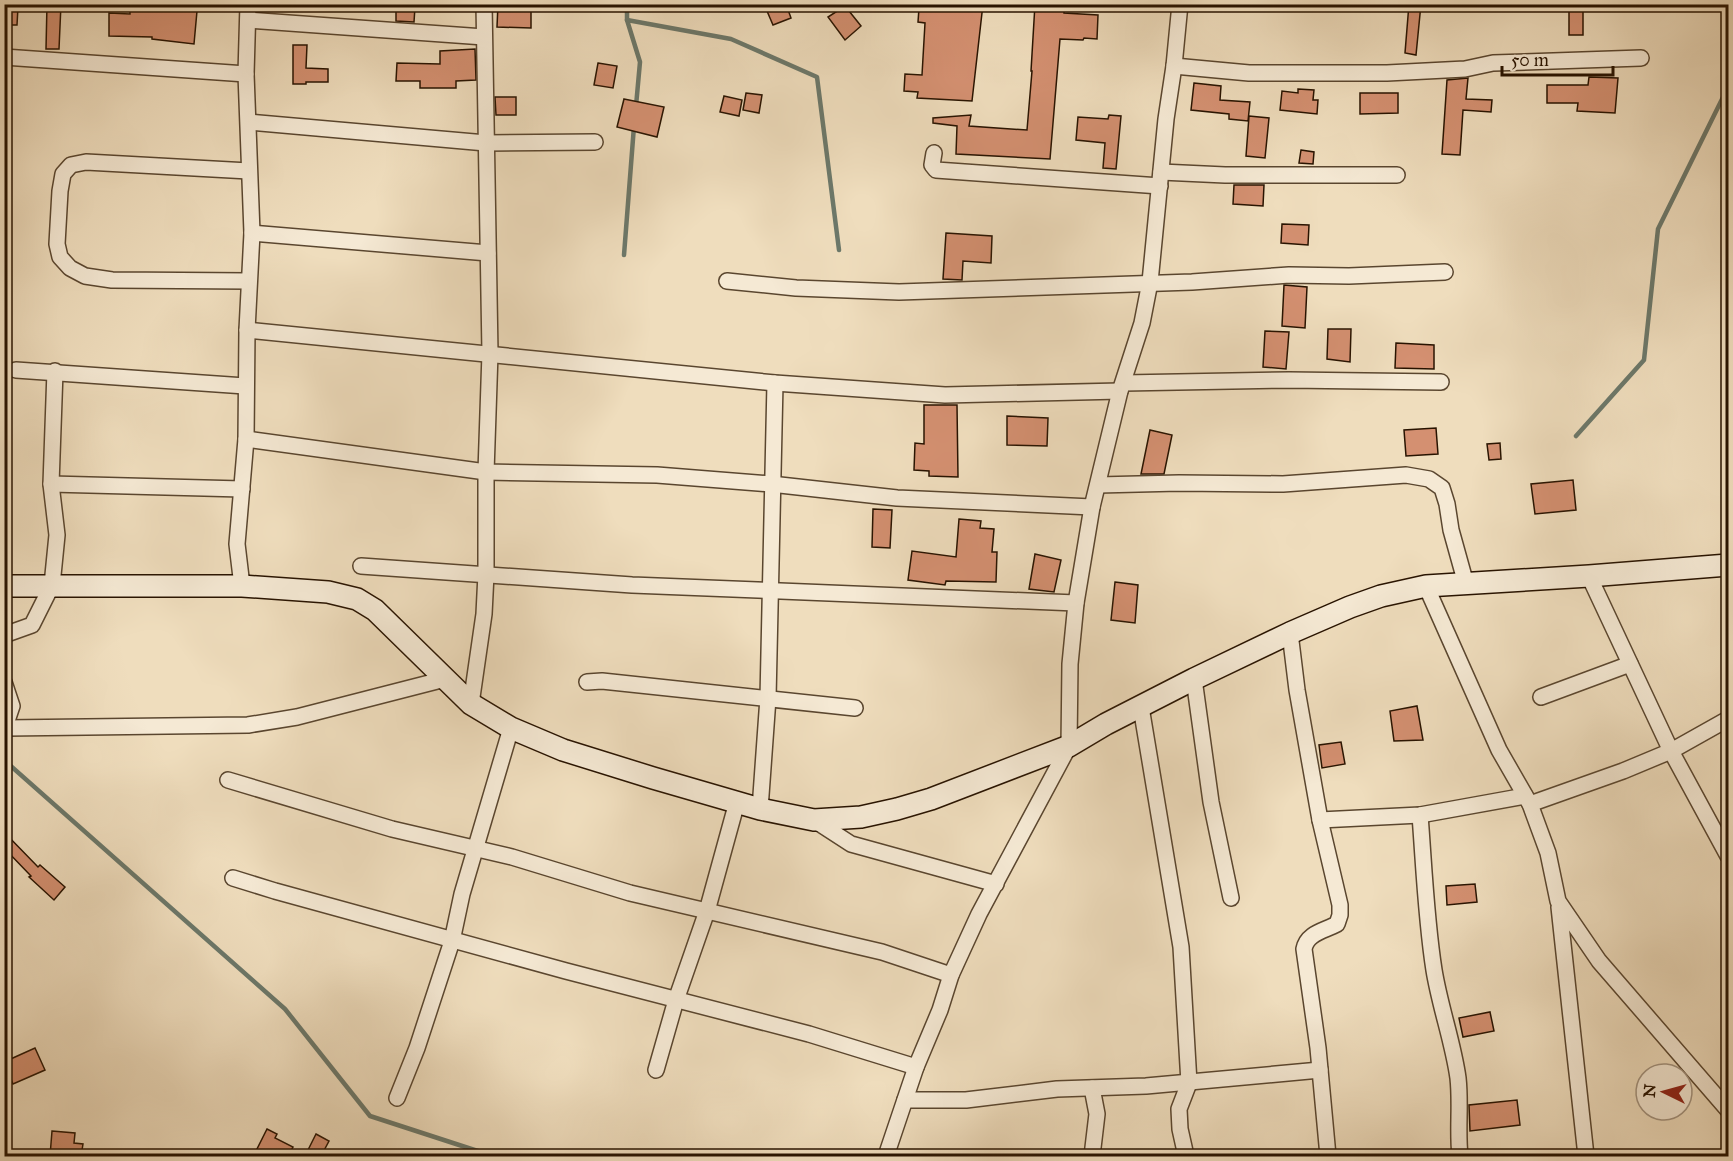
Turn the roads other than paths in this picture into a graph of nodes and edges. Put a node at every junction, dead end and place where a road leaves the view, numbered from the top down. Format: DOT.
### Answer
graph roads {
  1 [pos="484,4"];
  2 [pos="1180,4"];
  3 [pos="248,12"];
  4 [pos="484,37"];
  5 [pos="4,57"];
  6 [pos="1641,58"];
  7 [pos="1174,66"];
  8 [pos="246,74"];
  9 [pos="249,122"];
  10 [pos="595,142"];
  11 [pos="486,143"];
  12 [pos="934,153"];
  13 [pos="249,171"];
  14 [pos="1397,175"];
  15 [pos="1161,179"];
  16 [pos="252,233"];
  17 [pos="488,254"];
  18 [pos="1445,272"];
  19 [pos="248,281"];
  20 [pos="727,281"];
  21 [pos="1150,282"];
  22 [pos="247,330"];
  23 [pos="490,353"];
  24 [pos="15,370"];
  25 [pos="55,372"];
  26 [pos="775,382"];
  27 [pos="1441,382"];
  28 [pos="245,386"];
  29 [pos="1122,387"];
  30 [pos="246,439"];
  31 [pos="486,472"];
  32 [pos="51,484"];
  33 [pos="771,484"];
  34 [pos="1098,485"];
  35 [pos="242,489"];
  36 [pos="1092,507"];
  37 [pos="1728,565"];
  38 [pos="361,566"];
  39 [pos="486,574"];
  40 [pos="1589,576"];
  41 [pos="1466,584"];
  42 [pos="52,585"];
  43 [pos="4,586"];
  44 [pos="242,586"];
  45 [pos="1426,586"];
  46 [pos="770,592"];
  47 [pos="1077,603"];
  48 [pos="1290,633"];
  49 [pos="4,635"];
  50 [pos="1630,664"];
  51 [pos="445,679"];
  52 [pos="1194,679"];
  53 [pos="4,682"];
  54 [pos="587,682"];
  55 [pos="1541,697"];
  56 [pos="768,699"];
  57 [pos="471,704"];
  58 [pos="1141,707"];
  59 [pos="855,708"];
  60 [pos="1728,719"];
  61 [pos="511,728"];
  62 [pos="5,729"];
  63 [pos="1069,746"];
  64 [pos="1671,751"];
  65 [pos="228,780"];
  66 [pos="1527,800"];
  67 [pos="737,802"];
  68 [pos="760,809"];
  69 [pos="1420,814"];
  70 [pos="814,820"];
  71 [pos="1320,820"];
  72 [pos="1722,829"];
  73 [pos="476,849"];
  74 [pos="1728,856"];
  75 [pos="233,878"];
  76 [pos="996,884"];
  77 [pos="1231,898"];
  78 [pos="1558,901"];
  79 [pos="707,911"];
  80 [pos="452,941"];
  81 [pos="951,975"];
  82 [pos="676,1000"];
  83 [pos="916,1067"];
  84 [pos="656,1070"];
  85 [pos="1320,1070"];
  86 [pos="1189,1083"];
  87 [pos="1092,1088"];
  88 [pos="397,1098"];
  89 [pos="905,1100"];
  90 [pos="1728,1110"];
  91 [pos="886,1156"];
  92 [pos="1092,1156"];
  93 [pos="1186,1156"];
  94 [pos="1328,1156"];
  95 [pos="1460,1156"];
  96 [pos="1586,1156"];
  1 -- 4 [label="street"];
  2 -- 7 [label="street"];
  3 -- 4 [label="street"];
  3 -- 8 [label="street"];
  4 -- 11 [label="street"];
  5 -- 8 [label="street"];
  6 -- 7 [label="street"];
  7 -- 15 [label="street"];
  8 -- 9 [label="street"];
  9 -- 11 [label="street"];
  9 -- 13 [label="street"];
  10 -- 11 [label="street"];
  11 -- 17 [label="street"];
  12 -- 15 [label="street"];
  13 -- 16 [label="street"];
  13 -- 19 [label="street"];
  14 -- 15 [label="street"];
  15 -- 21 [label="street"];
  16 -- 17 [label="street"];
  16 -- 19 [label="street"];
  17 -- 23 [label="street"];
  18 -- 21 [label="street"];
  19 -- 22 [label="street"];
  20 -- 21 [label="street"];
  21 -- 29 [label="street"];
  22 -- 23 [label="street"];
  22 -- 28 [label="street"];
  23 -- 26 [label="street"];
  23 -- 31 [label="street"];
  24 -- 25 [label="street"];
  25 -- 28 [label="street"];
  25 -- 32 [label="street"];
  26 -- 29 [label="street"];
  26 -- 33 [label="street"];
  27 -- 29 [label="street"];
  28 -- 30 [label="street"];
  29 -- 34 [label="street"];
  30 -- 31 [label="street"];
  30 -- 35 [label="street"];
  31 -- 33 [label="street"];
  31 -- 39 [label="street"];
  32 -- 35 [label="street"];
  32 -- 42 [label="street"];
  33 -- 36 [label="street"];
  33 -- 46 [label="street"];
  34 -- 36 [label="street"];
  34 -- 41 [label="street"];
  35 -- 44 [label="street"];
  36 -- 47 [label="street"];
  37 -- 40 [label="street"];
  38 -- 39 [label="street"];
  39 -- 46 [label="street"];
  39 -- 57 [label="street"];
  40 -- 41 [label="street"];
  40 -- 50 [label="street"];
  41 -- 45 [label="street"];
  42 -- 43 [label="street"];
  42 -- 44 [label="street"];
  42 -- 49 [label="street"];
  44 -- 51 [label="street"];
  45 -- 48 [label="street"];
  45 -- 66 [label="street"];
  46 -- 47 [label="street"];
  46 -- 56 [label="street"];
  47 -- 63 [label="street"];
  48 -- 52 [label="street"];
  48 -- 71 [label="street"];
  50 -- 55 [label="street"];
  50 -- 64 [label="street"];
  51 -- 57 [label="street"];
  51 -- 62 [label="street"];
  52 -- 58 [label="street"];
  52 -- 77 [label="street"];
  53 -- 62 [label="street"];
  54 -- 56 [label="street"];
  56 -- 59 [label="street"];
  56 -- 68 [label="street"];
  57 -- 61 [label="street"];
  58 -- 63 [label="street"];
  58 -- 86 [label="street"];
  60 -- 64 [label="street"];
  61 -- 67 [label="street"];
  61 -- 73 [label="street"];
  63 -- 70 [label="street"];
  63 -- 76 [label="street"];
  64 -- 66 [label="street"];
  64 -- 72 [label="street"];
  65 -- 73 [label="street"];
  66 -- 69 [label="street"];
  66 -- 78 [label="street"];
  67 -- 68 [label="street"];
  67 -- 79 [label="street"];
  68 -- 70 [label="street"];
  69 -- 71 [label="street"];
  69 -- 95 [label="street"];
  70 -- 76 [label="street"];
  71 -- 85 [label="street"];
  72 -- 74 [label="street"];
  73 -- 79 [label="street"];
  73 -- 80 [label="street"];
  75 -- 80 [label="street"];
  76 -- 81 [label="street"];
  78 -- 90 [label="street"];
  78 -- 96 [label="street"];
  79 -- 81 [label="street"];
  79 -- 82 [label="street"];
  80 -- 82 [label="street"];
  80 -- 88 [label="street"];
  81 -- 83 [label="street"];
  82 -- 83 [label="street"];
  82 -- 84 [label="street"];
  83 -- 89 [label="street"];
  85 -- 86 [label="street"];
  85 -- 94 [label="street"];
  86 -- 87 [label="street"];
  86 -- 93 [label="street"];
  87 -- 89 [label="street"];
  87 -- 92 [label="street"];
  89 -- 91 [label="street"];
}
